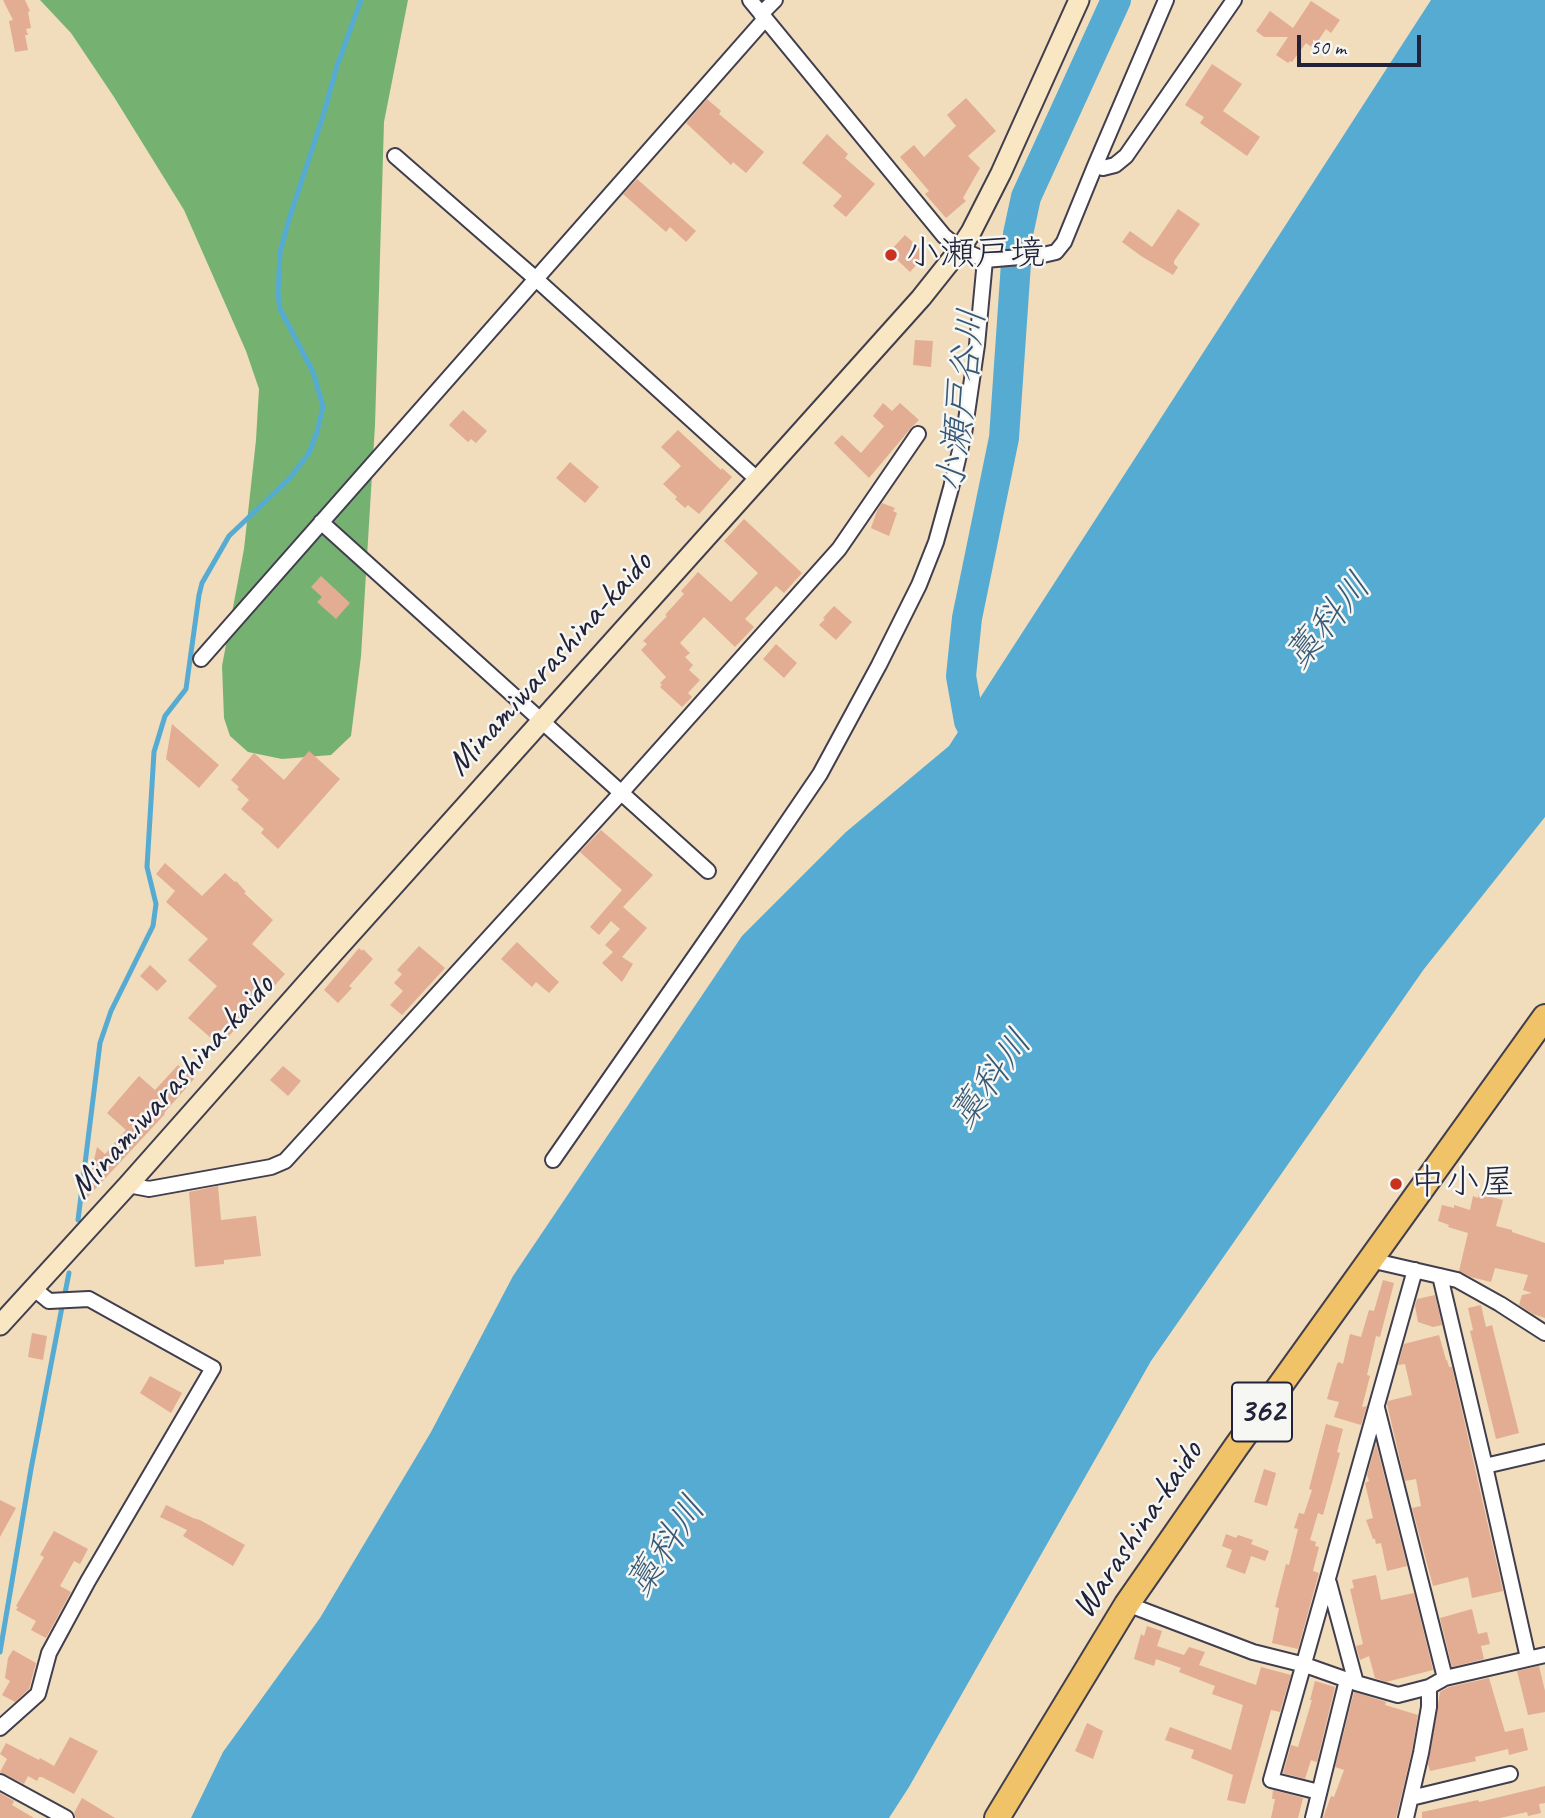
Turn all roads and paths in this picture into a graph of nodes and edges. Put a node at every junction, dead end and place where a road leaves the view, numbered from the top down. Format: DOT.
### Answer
graph roads {
  1 [pos="750,0"];
  2 [pos="775,0"];
  3 [pos="1079,0"];
  4 [pos="1166,0"];
  5 [pos="1234,0"];
  6 [pos="763,17"];
  7 [pos="395,156"];
  8 [pos="1095,166"];
  9 [pos="960,249"];
  10 [pos="985,260"];
  11 [pos="536,279"];
  12 [pos="918,434"];
  13 [pos="758,480"];
  14 [pos="321,522"];
  15 [pos="201,659"];
  16 [pos="542,721"];
  17 [pos="621,793"];
  18 [pos="708,871"];
  19 [pos="1545,1017"];
  20 [pos="553,1160"];
  21 [pos="128,1185"];
  22 [pos="1370,1260"];
  23 [pos="1415,1270"];
  24 [pos="1440,1276"];
  25 [pos="33,1288"];
  26 [pos="0,1325"];
  27 [pos="1545,1333"];
  28 [pos="1377,1407"];
  29 [pos="1545,1452"];
  30 [pos="1485,1466"];
  31 [pos="1329,1580"];
  32 [pos="1127,1604"];
  33 [pos="1545,1655"];
  34 [pos="1528,1658"];
  35 [pos="1304,1665"];
  36 [pos="1445,1678"];
  37 [pos="1352,1682"];
  38 [pos="1429,1687"];
  39 [pos="0,1728"];
  40 [pos="1510,1774"];
  41 [pos="0,1782"];
  42 [pos="1319,1792"];
  43 [pos="1411,1798"];
  44 [pos="66,1818"];
  45 [pos="997,1818"];
  46 [pos="1313,1818"];
  47 [pos="1406,1818"];
  1 -- 6 [label="street"];
  2 -- 6 [label="street"];
  3 -- 9 [label="main road, Minamiwarashina-kaido"];
  4 -- 8 [label="street"];
  5 -- 8 [label="street"];
  6 -- 9 [label="street"];
  6 -- 11 [label="street"];
  7 -- 11 [label="street"];
  8 -- 10 [label="street"];
  9 -- 10 [label="street"];
  9 -- 13 [label="main road, Minamiwarashina-kaido"];
  10 -- 20 [label="street"];
  11 -- 13 [label="street"];
  11 -- 14 [label="street"];
  12 -- 17 [label="street"];
  13 -- 16 [label="main road, Minamiwarashina-kaido"];
  14 -- 15 [label="street"];
  14 -- 16 [label="street"];
  16 -- 17 [label="street"];
  16 -- 21 [label="main road, Minamiwarashina-kaido"];
  17 -- 18 [label="street"];
  17 -- 21 [label="street"];
  19 -- 22 [label="highway, Warashina-kaido / 362"];
  21 -- 25 [label="main road, Minamiwarashina-kaido"];
  22 -- 23 [label="street"];
  22 -- 32 [label="highway, Warashina-kaido / 362"];
  23 -- 24 [label="street"];
  23 -- 28 [label="street"];
  24 -- 27 [label="street"];
  24 -- 30 [label="street"];
  25 -- 26 [label="main road, Minamiwarashina-kaido"];
  25 -- 39 [label="street"];
  28 -- 31 [label="street"];
  28 -- 36 [label="street"];
  29 -- 30 [label="street"];
  30 -- 34 [label="street"];
  31 -- 35 [label="street"];
  31 -- 37 [label="street"];
  32 -- 35 [label="street"];
  32 -- 45 [label="highway, Warashina-kaido / 362"];
  33 -- 34 [label="street"];
  34 -- 36 [label="street"];
  35 -- 37 [label="street"];
  35 -- 42 [label="street"];
  36 -- 38 [label="street"];
  37 -- 38 [label="street"];
  37 -- 42 [label="street"];
  38 -- 43 [label="street"];
  40 -- 43 [label="street"];
  41 -- 44 [label="street"];
  42 -- 46 [label="street"];
  43 -- 47 [label="street"];
}
